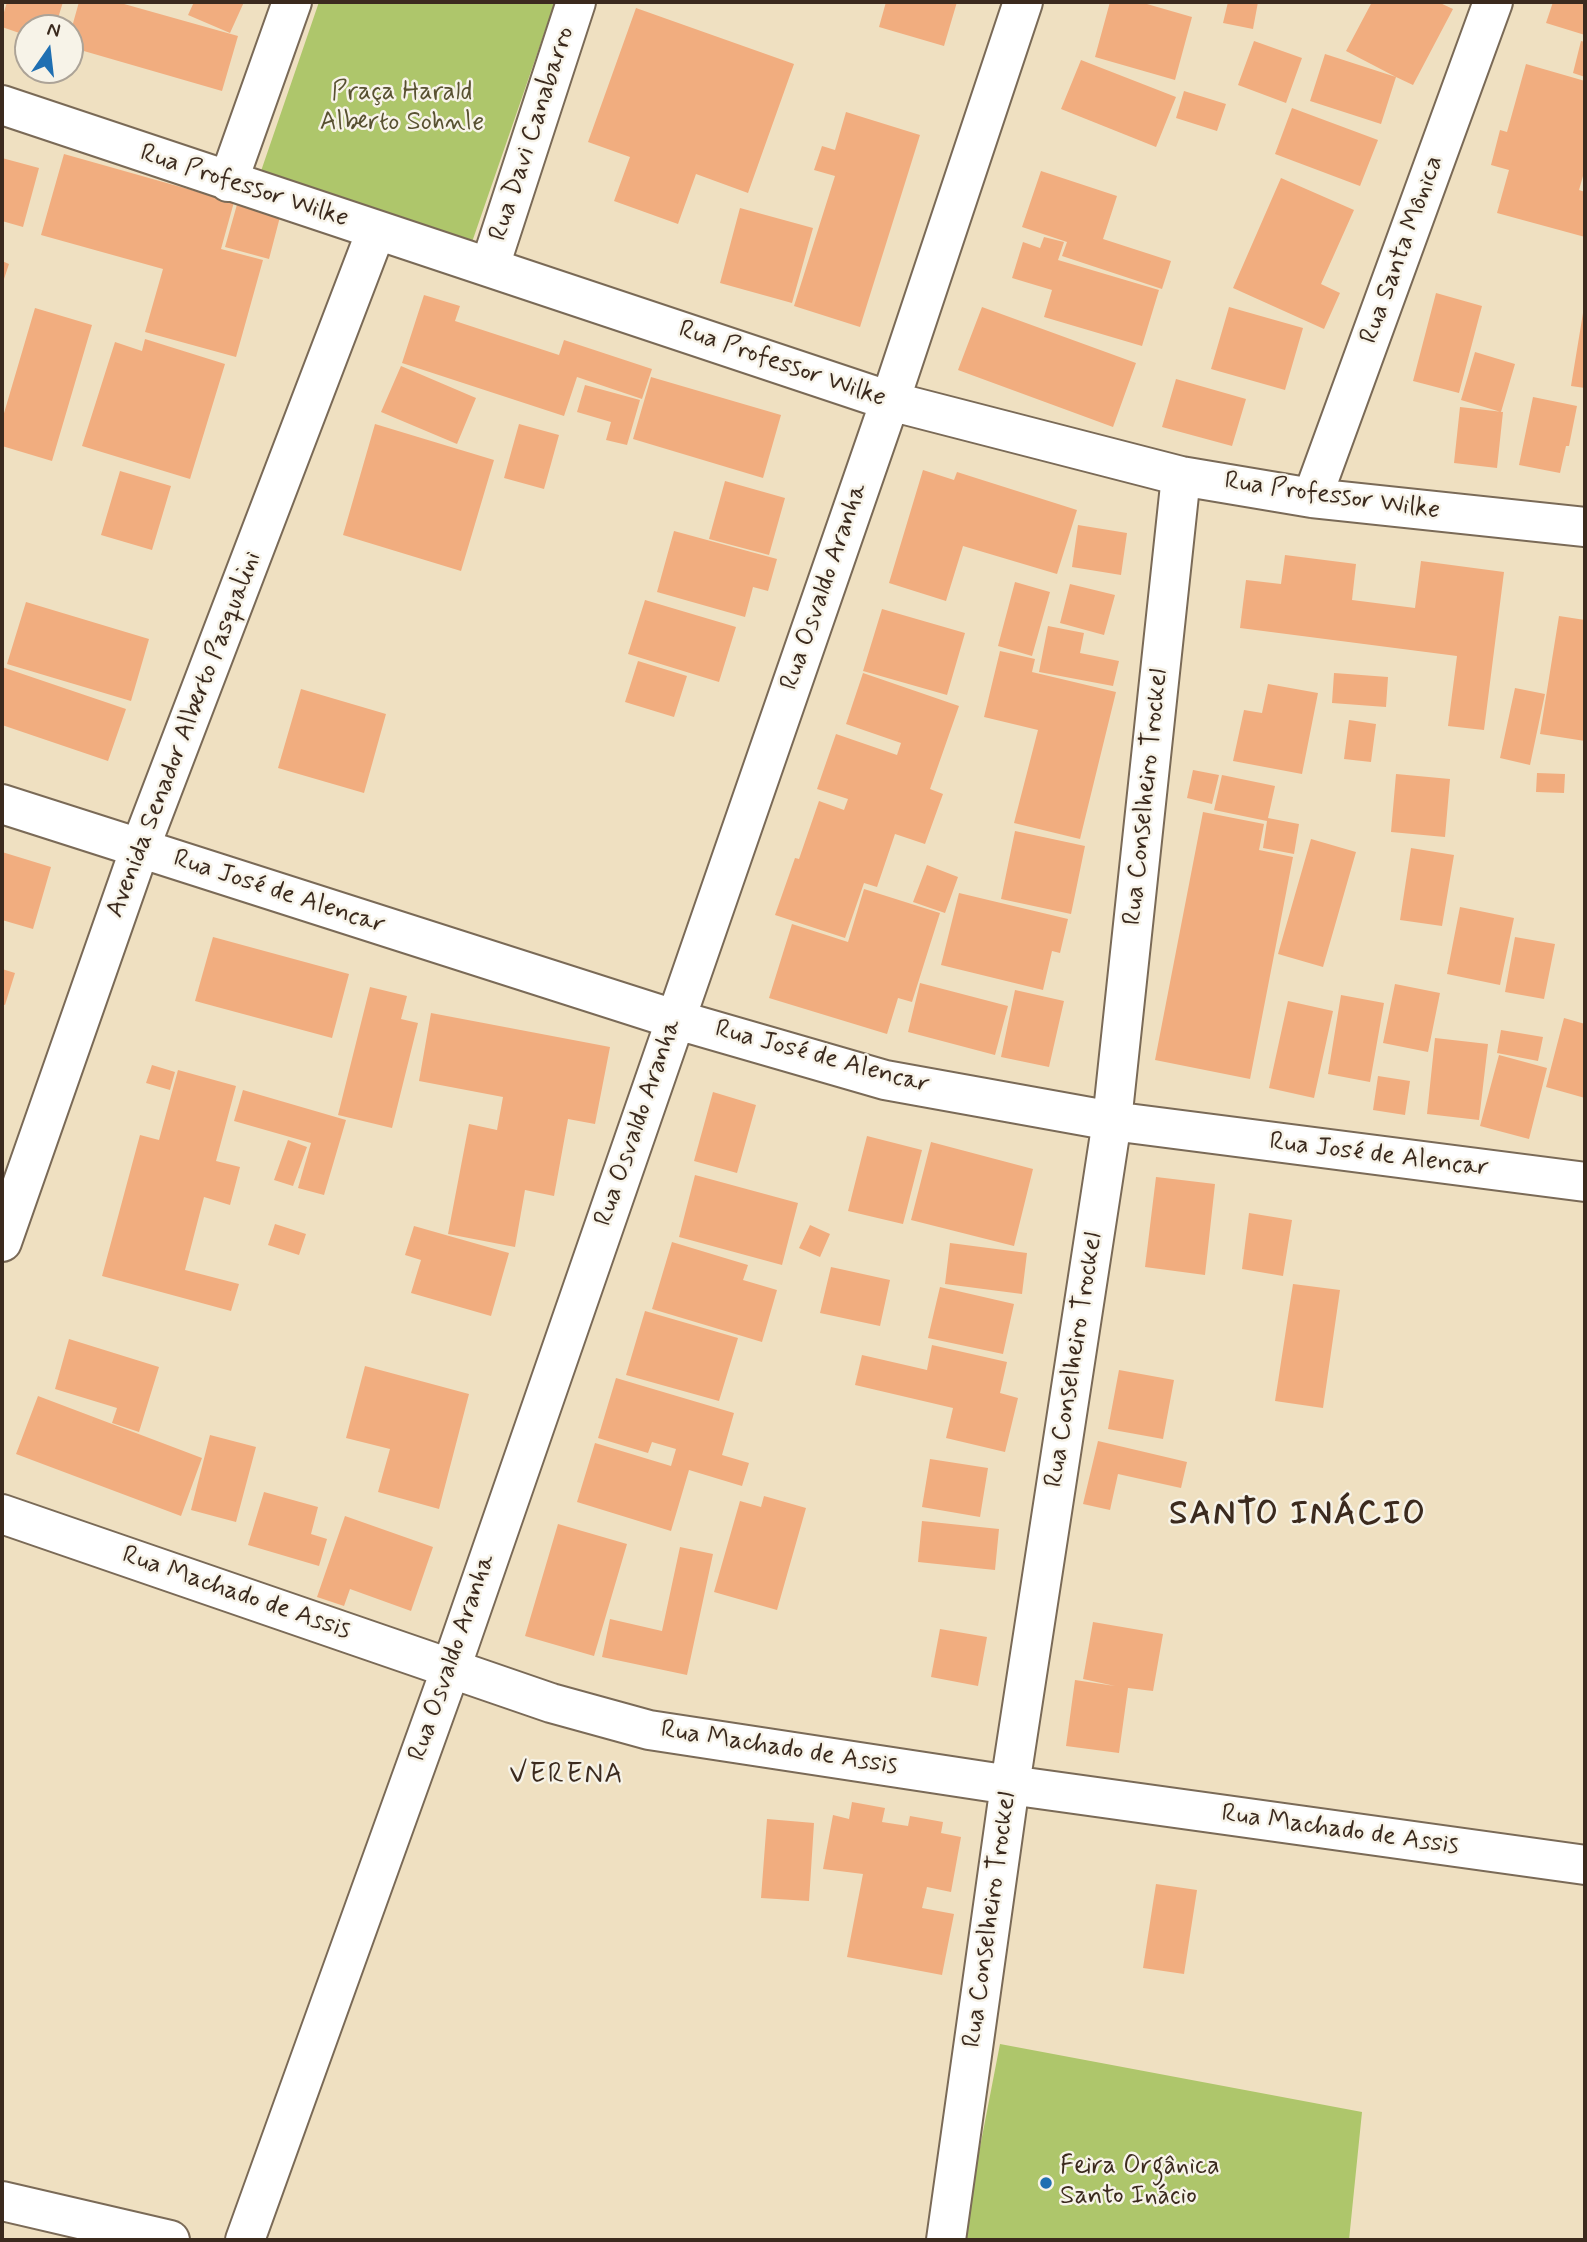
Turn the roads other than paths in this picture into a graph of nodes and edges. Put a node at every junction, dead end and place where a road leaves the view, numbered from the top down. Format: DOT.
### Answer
graph roads {
  1 [pos="292,2"];
  2 [pos="576,2"];
  3 [pos="1023,2"];
  4 [pos="1493,2"];
  5 [pos="2,105"];
  6 [pos="228,182"];
  7 [pos="376,231"];
  8 [pos="490,267"];
  9 [pos="890,401"];
  10 [pos="1181,476"];
  11 [pos="1312,498"];
  12 [pos="1585,527"];
  13 [pos="2,803"];
  14 [pos="140,848"];
  15 [pos="674,1019"];
  16 [pos="1112,1121"];
  17 [pos="1585,1182"];
  18 [pos="2,1242"];
  19 [pos="2,1514"];
  20 [pos="451,1668"];
  21 [pos="1010,1784"];
  22 [pos="1585,1865"];
  23 [pos="2,2201"];
  24 [pos="170,2240"];
  25 [pos="245,2240"];
  26 [pos="946,2240"];
  1 -- 6 [label="street"];
  2 -- 8 [label="street, Rua Davi Canabarro"];
  3 -- 9 [label="street, Rua Osvaldo Aranha"];
  4 -- 11 [label="street, Rua Santa Mônica"];
  5 -- 6 [label="street, Rua Professor Wilke"];
  6 -- 7 [label="street, Rua Professor Wilke"];
  7 -- 8 [label="street, Rua Professor Wilke"];
  7 -- 14 [label="street, Avenida Senador Alberto Pasqualini"];
  8 -- 9 [label="street, Rua Professor Wilke"];
  9 -- 10 [label="street, Rua Professor Wilke"];
  9 -- 15 [label="street, Rua Osvaldo Aranha"];
  10 -- 11 [label="street, Rua Professor Wilke"];
  10 -- 16 [label="street, Rua Conselheiro Trockel"];
  11 -- 12 [label="street, Rua Professor Wilke"];
  13 -- 14 [label="street, Rua José de Alencar"];
  14 -- 15 [label="street, Rua José de Alencar"];
  14 -- 18 [label="street, Avenida Senador Alberto Pasqualini"];
  15 -- 16 [label="street, Rua José de Alencar"];
  15 -- 20 [label="street, Rua Osvaldo Aranha"];
  16 -- 17 [label="street, Rua José de Alencar"];
  16 -- 21 [label="street, Rua Conselheiro Trockel"];
  19 -- 20 [label="street, Rua Machado de Assis"];
  20 -- 21 [label="street, Rua Machado de Assis"];
  20 -- 25 [label="street, Rua Osvaldo Aranha"];
  21 -- 22 [label="street, Rua Machado de Assis"];
  21 -- 26 [label="street, Rua Conselheiro Trockel"];
  23 -- 24 [label="street"];
}
